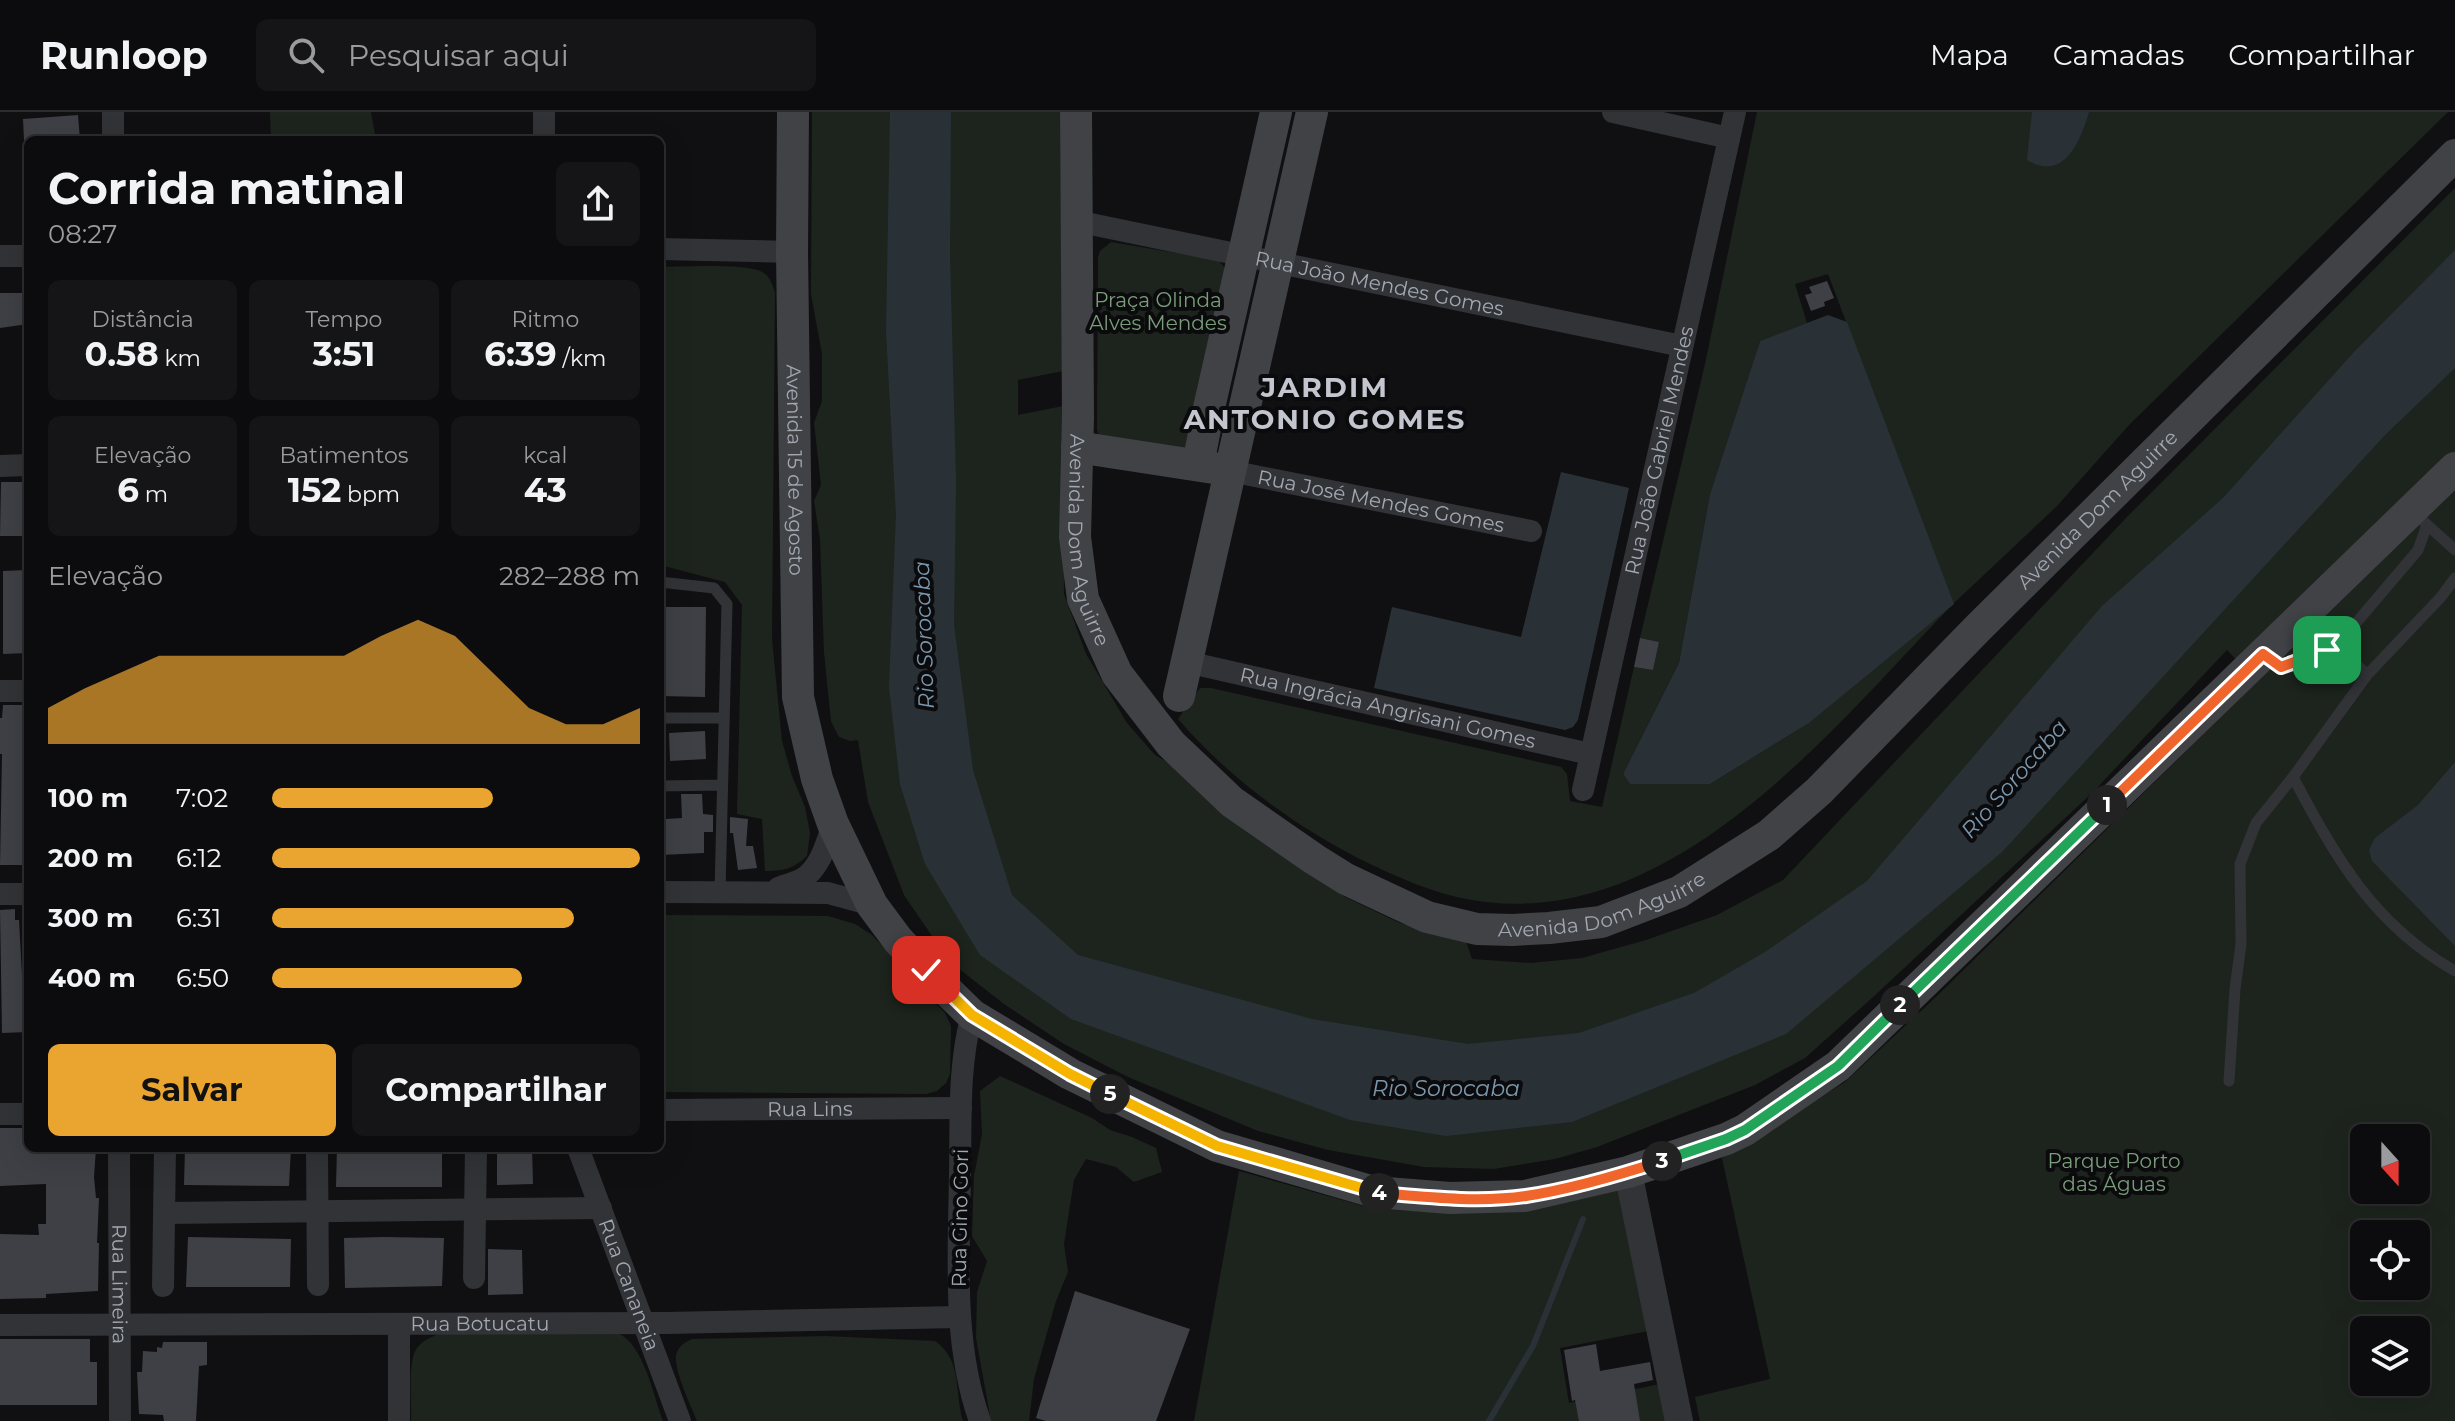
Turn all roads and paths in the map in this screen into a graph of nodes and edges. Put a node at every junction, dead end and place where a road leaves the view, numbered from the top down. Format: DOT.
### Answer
graph roads {
  1 [pos="113,112"];
  2 [pos="544,112"];
  3 [pos="793,112"];
  4 [pos="1076,112"];
  5 [pos="1276,112"];
  6 [pos="1312,112"];
  7 [pos="1613,112"];
  8 [pos="1735,112"];
  9 [pos="113,136"];
  10 [pos="544,136"];
  11 [pos="1729,138"];
  12 [pos="2455,155"];
  13 [pos="1076,221"];
  14 [pos="664,249"];
  15 [pos="792,252"];
  16 [pos="1243,255"];
  17 [pos="0,256"];
  18 [pos="24,256"];
  19 [pos="1278,263"];
  20 [pos="1682,346"];
  21 [pos="1077,447"];
  22 [pos="24,465"];
  23 [pos="1198,465"];
  24 [pos="0,466"];
  25 [pos="2455,468"];
  26 [pos="1230,471"];
  27 [pos="2419,517"];
  28 [pos="1531,531"];
  29 [pos="2455,550"];
  30 [pos="2455,578"];
  31 [pos="664,582"];
  32 [pos="2336,644"];
  33 [pos="2263,654"];
  34 [pos="1187,662"];
  35 [pos="2367,675"];
  36 [pos="0,691"];
  37 [pos="24,691"];
  38 [pos="1179,696"];
  39 [pos="664,718"];
  40 [pos="724,718"];
  41 [pos="1590,754"];
  42 [pos="2293,777"];
  43 [pos="722,785"];
  44 [pos="664,786"];
  45 [pos="1583,790"];
  46 [pos="833,824"];
  47 [pos="804,879"];
  48 [pos="849,882"];
  49 [pos="664,892"];
  50 [pos="720,892"];
  51 [pos="766,892"];
  52 [pos="0,894"];
  53 [pos="24,894"];
  54 [pos="2455,971"];
  55 [pos="972,1015"];
  56 [pos="2229,1081"];
  57 [pos="961,1108"];
  58 [pos="664,1110"];
  59 [pos="0,1114"];
  60 [pos="24,1114"];
  61 [pos="119,1152"];
  62 [pos="165,1152"];
  63 [pos="317,1152"];
  64 [pos="476,1152"];
  65 [pos="580,1152"];
  66 [pos="1628,1172"];
  67 [pos="601,1208"];
  68 [pos="475,1210"];
  69 [pos="317,1211"];
  70 [pos="164,1213"];
  71 [pos="474,1278"];
  72 [pos="318,1285"];
  73 [pos="163,1286"];
  74 [pos="958,1317"];
  75 [pos="643,1323"];
  76 [pos="119,1324"];
  77 [pos="399,1324"];
  78 [pos="0,1325"];
  79 [pos="120,1421"];
  80 [pos="399,1421"];
  81 [pos="680,1421"];
  82 [pos="980,1421"];
  83 [pos="1679,1421"];
  1 -- 9 [label="street"];
  2 -- 10 [label="street"];
  3 -- 15 [label="main road, Avenida 15 de Agosto"];
  4 -- 13 [label="main road, Avenida Dom Aguirre"];
  5 -- 16 [label="main road"];
  6 -- 19 [label="main road"];
  7 -- 11 [label="street"];
  8 -- 11 [label="street, Rua João Gabriel Mendes"];
  11 -- 20 [label="street, Rua João Gabriel Mendes"];
  12 -- 21 [label="main road, Avenida Dom Aguirre"];
  13 -- 16 [label="street, Rua João Mendes Gomes"];
  13 -- 21 [label="main road, Avenida Dom Aguirre"];
  14 -- 15 [label="street"];
  15 -- 46 [label="main road, Avenida 15 de Agosto"];
  16 -- 19 [label="street, Rua João Mendes Gomes"];
  16 -- 23 [label="main road"];
  17 -- 18 [label="street"];
  19 -- 20 [label="street, Rua João Mendes Gomes"];
  19 -- 26 [label="main road"];
  20 -- 41 [label="street, Rua João Gabriel Mendes"];
  21 -- 23 [label="main road"];
  22 -- 24 [label="street"];
  23 -- 26 [label="main road"];
  25 -- 27 [label="main road, Avenida 15 de Agosto"];
  26 -- 28 [label="street, Rua José Mendes Gomes"];
  26 -- 34 [label="main road"];
  27 -- 29 [label="lane"];
  27 -- 32 [label="lane"];
  27 -- 33 [label="main road, Avenida 15 de Agosto"];
  30 -- 35 [label="lane"];
  31 -- 40 [label="lane"];
  32 -- 33 [label="lane"];
  32 -- 35 [label="lane"];
  33 -- 66 [label="main road, Avenida 15 de Agosto"];
  34 -- 38 [label="main road"];
  34 -- 41 [label="street, Rua Ingrácia Angrisani Gomes"];
  35 -- 42 [label="lane"];
  36 -- 37 [label="street"];
  39 -- 40 [label="lane"];
  40 -- 43 [label="lane"];
  41 -- 45 [label="street, Rua João Gabriel Mendes"];
  42 -- 54 [label="lane"];
  42 -- 56 [label="lane"];
  43 -- 44 [label="lane"];
  43 -- 50 [label="lane"];
  46 -- 47 [label="street"];
  46 -- 48 [label="main road, Avenida 15 de Agosto"];
  47 -- 48 [label="street"];
  47 -- 51 [label="street"];
  48 -- 51 [label="street"];
  48 -- 55 [label="main road, Avenida 15 de Agosto"];
  49 -- 50 [label="street"];
  50 -- 51 [label="street"];
  52 -- 53 [label="street"];
  55 -- 57 [label="street, Rua Gino Gori"];
  55 -- 66 [label="main road, Avenida 15 de Agosto"];
  57 -- 58 [label="street, Rua Lins"];
  57 -- 74 [label="street, Rua Gino Gori"];
  59 -- 60 [label="street"];
  61 -- 76 [label="street, Rua Limeira"];
  62 -- 70 [label="street"];
  63 -- 69 [label="street"];
  64 -- 68 [label="street"];
  65 -- 67 [label="street, Rua Cananeia"];
  66 -- 83 [label="street"];
  67 -- 68 [label="street"];
  67 -- 75 [label="street, Rua Cananeia"];
  68 -- 69 [label="street"];
  68 -- 71 [label="street"];
  69 -- 70 [label="street"];
  69 -- 72 [label="street"];
  70 -- 73 [label="street"];
  74 -- 75 [label="street, Rua Botucatu"];
  74 -- 82 [label="street, Rua Gino Gori"];
  75 -- 77 [label="street, Rua Botucatu"];
  75 -- 81 [label="street, Rua Cananeia"];
  76 -- 77 [label="street, Rua Botucatu"];
  76 -- 78 [label="street, Rua Botucatu"];
  76 -- 79 [label="street, Rua Limeira"];
  77 -- 80 [label="street"];
}
